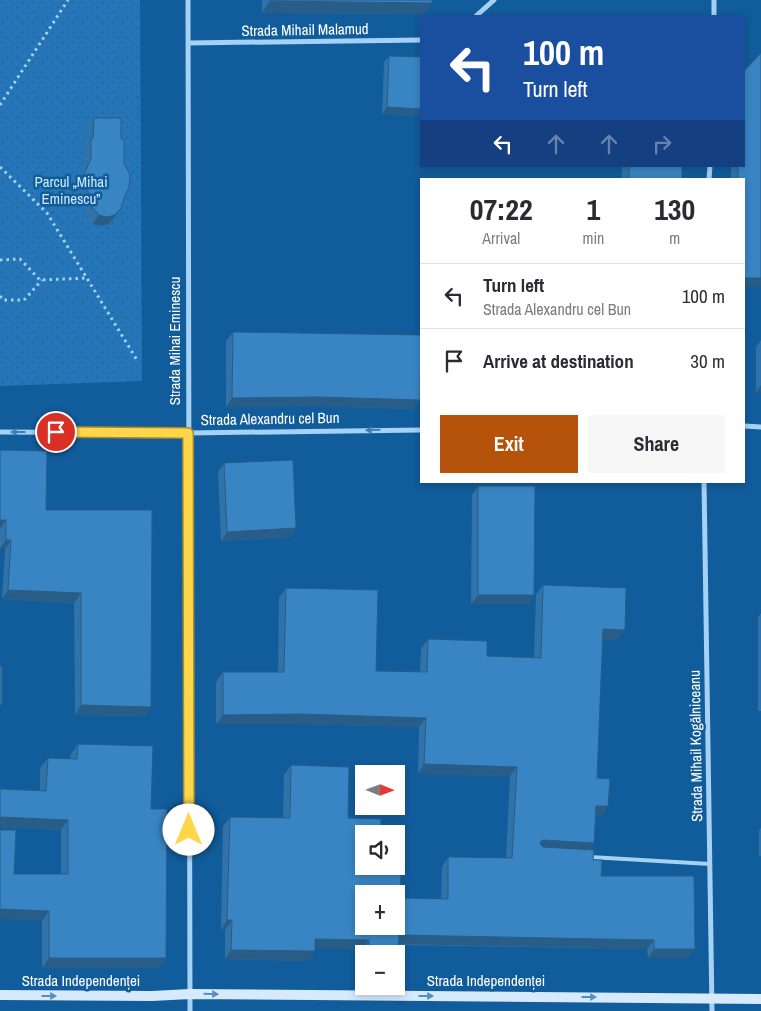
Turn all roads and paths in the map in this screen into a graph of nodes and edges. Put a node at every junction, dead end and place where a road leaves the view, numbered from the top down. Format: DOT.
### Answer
graph roads {
  1 [pos="68,0"];
  2 [pos="188,0"];
  3 [pos="494,0"];
  4 [pos="714,0"];
  5 [pos="477,15"];
  6 [pos="714,15"];
  7 [pos="420,40"];
  8 [pos="188,43"];
  9 [pos="0,105"];
  10 [pos="0,167"];
  11 [pos="0,260"];
  12 [pos="87,278"];
  13 [pos="42,280"];
  14 [pos="0,296"];
  15 [pos="137,360"];
  16 [pos="745,426"];
  17 [pos="761,427"];
  18 [pos="420,430"];
  19 [pos="0,432"];
  20 [pos="188,433"];
  21 [pos="704,483"];
  22 [pos="585,856"];
  23 [pos="710,864"];
  24 [pos="190,994"];
  25 [pos="0,995"];
  26 [pos="712,998"];
  27 [pos="761,998"];
  28 [pos="190,1011"];
  29 [pos="712,1011"];
  1 -- 9 [label="path"];
  2 -- 8 [label="street, Strada Mihai Eminescu"];
  3 -- 5 [label="street"];
  4 -- 6 [label="street"];
  7 -- 8 [label="street, Strada Mihail Malamud"];
  8 -- 20 [label="street, Strada Mihai Eminescu"];
  10 -- 12 [label="path"];
  11 -- 13 [label="path"];
  12 -- 13 [label="path"];
  12 -- 15 [label="path"];
  13 -- 14 [label="path"];
  16 -- 17 [label="street"];
  18 -- 20 [label="street, Strada Alexandru cel Bun, one-way"];
  20 -- 19 [label="street, Strada Alexandru cel Bun, one-way"];
  20 -- 24 [label="street, Strada Mihai Eminescu"];
  21 -- 23 [label="street, Strada Mihail Kogălniceanu"];
  22 -- 23 [label="lane"];
  23 -- 26 [label="street, Strada Mihail Kogălniceanu"];
  25 -- 24 [label="main road, Strada Independenței, one-way"];
  24 -- 26 [label="main road, Strada Independenței, one-way"];
  24 -- 28 [label="street, Strada Mihai Eminescu"];
  26 -- 27 [label="main road, Strada Independenței"];
  26 -- 29 [label="street, Strada Mihail Kogălniceanu"];
}
